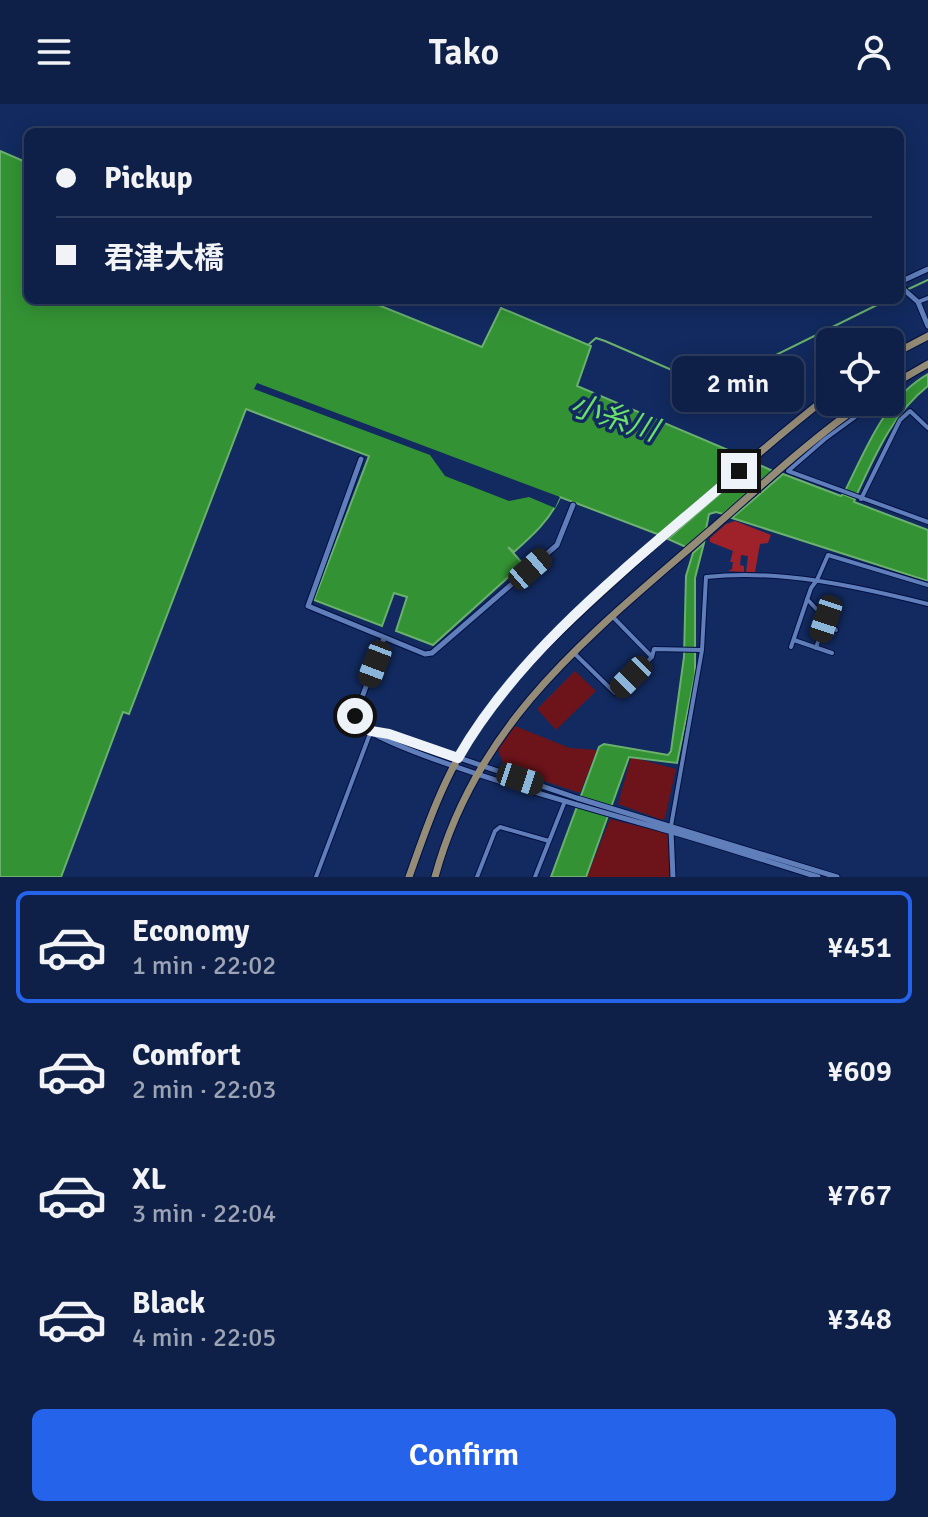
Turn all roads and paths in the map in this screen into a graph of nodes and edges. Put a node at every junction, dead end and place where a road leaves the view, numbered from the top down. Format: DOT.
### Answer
graph roads {
  1 [pos="928,269"];
  2 [pos="904,283"];
  3 [pos="904,287"];
  4 [pos="928,298"];
  5 [pos="918,302"];
  6 [pos="928,326"];
  7 [pos="928,336"];
  8 [pos="904,349"];
  9 [pos="928,364"];
  10 [pos="904,378"];
  11 [pos="816,407"];
  12 [pos="847,416"];
  13 [pos="857,416"];
  14 [pos="928,428"];
  15 [pos="361,459"];
  16 [pos="859,499"];
  17 [pos="573,505"];
  18 [pos="928,522"];
  19 [pos="817,580"];
  20 [pos="928,585"];
  21 [pos="807,599"];
  22 [pos="928,604"];
  23 [pos="613,617"];
  24 [pos="826,619"];
  25 [pos="836,630"];
  26 [pos="384,638"];
  27 [pos="794,640"];
  28 [pos="791,647"];
  29 [pos="816,648"];
  30 [pos="700,651"];
  31 [pos="574,653"];
  32 [pos="832,653"];
  33 [pos="652,657"];
  34 [pos="371,731"];
  35 [pos="456,762"];
  36 [pos="479,770"];
  37 [pos="565,801"];
  38 [pos="576,801"];
  39 [pos="671,829"];
  40 [pos="549,841"];
  41 [pos="316,877"];
  42 [pos="409,877"];
  43 [pos="435,877"];
  44 [pos="477,877"];
  45 [pos="535,877"];
  46 [pos="673,877"];
  47 [pos="818,877"];
  48 [pos="837,877"];
  1 -- 2 [label="street"];
  3 -- 5 [label="street"];
  4 -- 5 [label="street"];
  5 -- 6 [label="street"];
  7 -- 8 [label="main road"];
  9 -- 10 [label="main road"];
  11 -- 35 [label="main road"];
  12 -- 23 [label="main road"];
  13 -- 16 [label="street"];
  14 -- 16 [label="street"];
  15 -- 26 [label="street"];
  16 -- 18 [label="street"];
  17 -- 26 [label="street"];
  19 -- 20 [label="street"];
  19 -- 21 [label="street"];
  19 -- 22 [label="street"];
  19 -- 30 [label="street"];
  21 -- 24 [label="street"];
  21 -- 27 [label="street"];
  23 -- 31 [label="main road"];
  23 -- 33 [label="street"];
  24 -- 25 [label="street"];
  24 -- 29 [label="street"];
  26 -- 34 [label="street"];
  27 -- 28 [label="street"];
  27 -- 29 [label="street"];
  29 -- 32 [label="street"];
  30 -- 33 [label="street"];
  30 -- 39 [label="street"];
  31 -- 33 [label="street"];
  31 -- 36 [label="main road"];
  34 -- 35 [label="street"];
  34 -- 41 [label="street"];
  35 -- 36 [label="street"];
  35 -- 42 [label="main road"];
  36 -- 37 [label="street"];
  36 -- 38 [label="street"];
  36 -- 43 [label="main road"];
  37 -- 38 [label="street"];
  37 -- 40 [label="street"];
  38 -- 39 [label="street"];
  39 -- 46 [label="street"];
  39 -- 47 [label="street"];
  39 -- 48 [label="street"];
  40 -- 44 [label="street"];
  40 -- 45 [label="street"];
}
